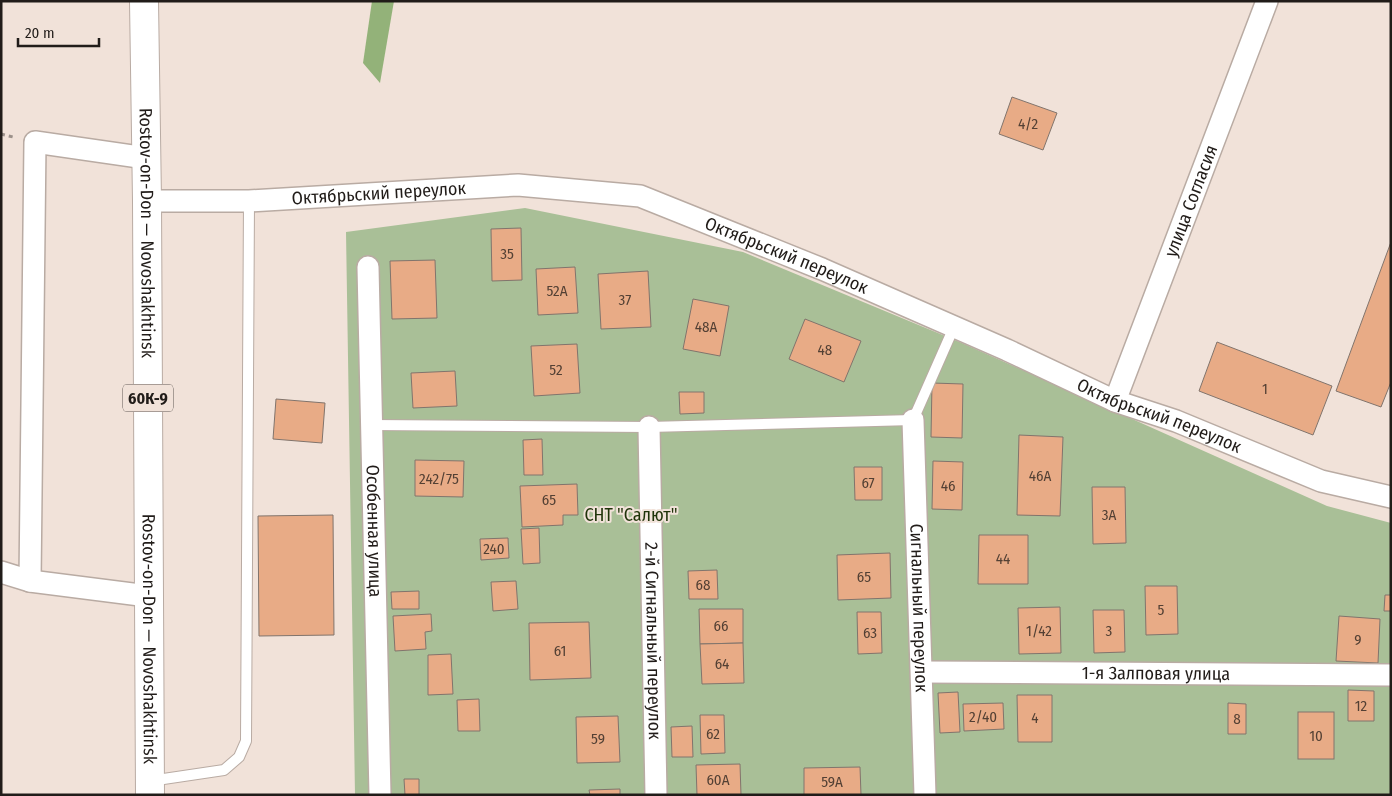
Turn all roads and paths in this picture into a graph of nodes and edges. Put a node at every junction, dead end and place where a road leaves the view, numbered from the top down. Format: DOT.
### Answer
graph roads {
  1 [pos="144,1"];
  2 [pos="1267,1"];
  3 [pos="146,158"];
  4 [pos="147,201"];
  5 [pos="249,202"];
  6 [pos="368,267"];
  7 [pos="954,327"];
  8 [pos="1115,400"];
  9 [pos="913,420"];
  10 [pos="371,426"];
  11 [pos="648,427"];
  12 [pos="1391,497"];
  13 [pos="1,572"];
  14 [pos="30,581"];
  15 [pos="148,596"];
  16 [pos="922,672"];
  17 [pos="1391,675"];
  18 [pos="150,788"];
  19 [pos="380,795"];
  20 [pos="656,795"];
  21 [pos="925,795"];
  1 -- 3 [label="main road, Rostov-on-Don — Novoshakhtinsk / 60К-9"];
  2 -- 8 [label="street, улица Согласия"];
  3 -- 4 [label="main road, Rostov-on-Don — Novoshakhtinsk / 60К-9"];
  3 -- 14 [label="street"];
  4 -- 5 [label="street, Октябрьский переулок"];
  4 -- 15 [label="main road, Rostov-on-Don — Novoshakhtinsk / 60К-9"];
  5 -- 7 [label="street, Октябрьский переулок"];
  5 -- 18 [label="lane"];
  6 -- 10 [label="street, Особенная улица"];
  7 -- 8 [label="street, Октябрьский переулок"];
  7 -- 9 [label="lane"];
  8 -- 12 [label="street, Октябрьский переулок"];
  9 -- 11 [label="lane"];
  9 -- 16 [label="street, Сигнальный переулок"];
  10 -- 11 [label="lane"];
  10 -- 19 [label="street, Особенная улица"];
  11 -- 20 [label="street, 2-й Сигнальный переулок"];
  13 -- 14 [label="street"];
  14 -- 15 [label="street"];
  15 -- 18 [label="main road, Rostov-on-Don — Novoshakhtinsk / 60К-9"];
  16 -- 17 [label="street, 1-я Залповая улица"];
  16 -- 21 [label="street, Сигнальный переулок"];
}
